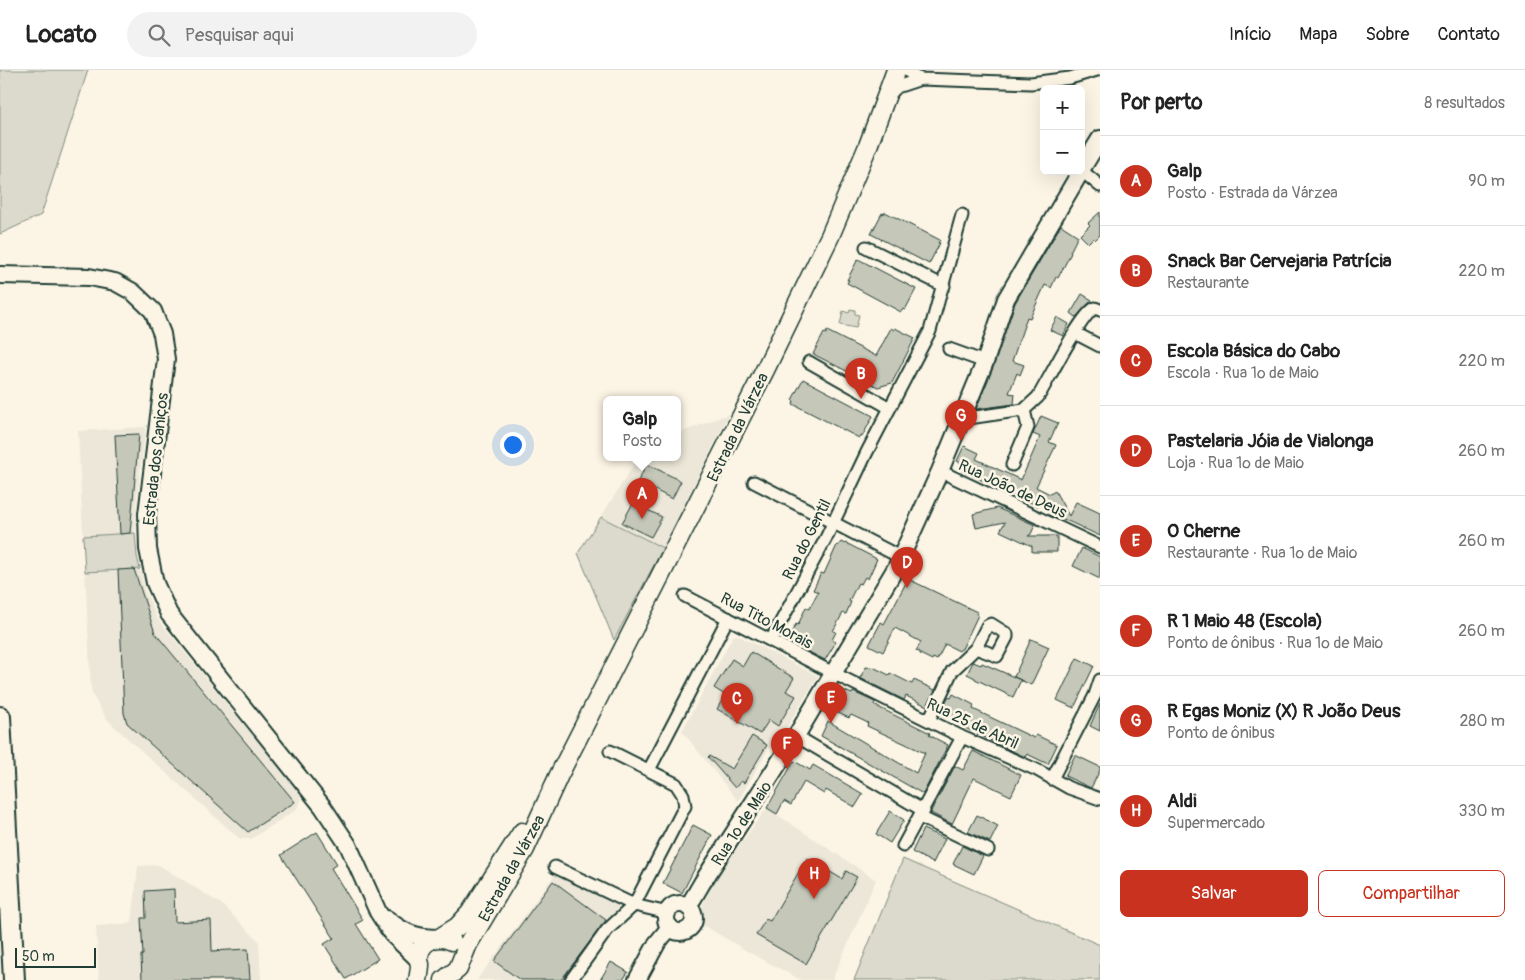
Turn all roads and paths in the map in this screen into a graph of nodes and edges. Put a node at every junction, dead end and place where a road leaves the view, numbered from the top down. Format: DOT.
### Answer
graph roads {
  1 [pos="896,70"];
  2 [pos="906,70"];
  3 [pos="1097,70"];
  4 [pos="974,76"];
  5 [pos="920,79"];
  6 [pos="885,102"];
  7 [pos="1100,139"];
  8 [pos="1085,164"];
  9 [pos="1085,174"];
  10 [pos="1079,175"];
  11 [pos="1100,186"];
  12 [pos="962,215"];
  13 [pos="866,247"];
  14 [pos="0,276"];
  15 [pos="944,286"];
  16 [pos="1100,310"];
  17 [pos="1075,333"];
  18 [pos="1100,346"];
  19 [pos="949,349"];
  20 [pos="809,362"];
  21 [pos="985,362"];
  22 [pos="890,408"];
  23 [pos="1024,410"];
  24 [pos="962,419"];
  25 [pos="1012,465"];
  26 [pos="940,471"];
  27 [pos="754,482"];
  28 [pos="832,523"];
  29 [pos="1100,547"];
  30 [pos="902,558"];
  31 [pos="685,596"];
  32 [pos="728,618"];
  33 [pos="771,640"];
  34 [pos="976,648"];
  35 [pos="833,674"];
  36 [pos="1100,680"];
  37 [pos="0,717"];
  38 [pos="929,720"];
  39 [pos="796,736"];
  40 [pos="962,737"];
  41 [pos="610,751"];
  42 [pos="649,770"];
  43 [pos="560,775"];
  44 [pos="1052,779"];
  45 [pos="1100,799"];
  46 [pos="922,814"];
  47 [pos="903,846"];
  48 [pos="988,850"];
  49 [pos="556,867"];
  50 [pos="634,905"];
  51 [pos="688,907"];
  52 [pos="378,912"];
  53 [pos="669,920"];
  54 [pos="439,938"];
  55 [pos="461,959"];
  56 [pos="419,969"];
  57 [pos="446,979"];
  58 [pos="14,980"];
  59 [pos="571,980"];
  60 [pos="638,980"];
  1 -- 6 [label="main road, Estrada da Várzea"];
  2 -- 5 [label="street"];
  3 -- 4 [label="street"];
  4 -- 5 [label="street"];
  5 -- 6 [label="street"];
  6 -- 43 [label="main road, Estrada da Várzea"];
  7 -- 8 [label="street, Rua 1º de Maio"];
  9 -- 11 [label="street"];
  10 -- 21 [label="street, Rua 1º de Maio"];
  12 -- 15 [label="street, Rua do Gentil"];
  13 -- 15 [label="street"];
  14 -- 52 [label="street, Estrada dos Caniços"];
  15 -- 22 [label="street, Rua do Gentil"];
  16 -- 17 [label="street"];
  17 -- 18 [label="street"];
  17 -- 23 [label="street"];
  19 -- 21 [label="street"];
  20 -- 22 [label="street"];
  21 -- 24 [label="street, Rua 1º de Maio"];
  22 -- 28 [label="street, Rua do Gentil"];
  23 -- 24 [label="street"];
  23 -- 25 [label="street"];
  24 -- 26 [label="street, Rua 1º de Maio"];
  26 -- 29 [label="street, Rua João de Deus"];
  26 -- 30 [label="street, Rua 1º de Maio"];
  27 -- 28 [label="street"];
  28 -- 30 [label="street"];
  28 -- 33 [label="street, Rua do Gentil"];
  30 -- 35 [label="street, Rua 1º de Maio"];
  31 -- 32 [label="street, Rua Tito Morais"];
  32 -- 33 [label="street, Rua Tito Morais"];
  32 -- 42 [label="street"];
  33 -- 35 [label="street, Rua Tito Morais"];
  34 -- 38 [label="street"];
  35 -- 38 [label="street, Rua 25 de Abril"];
  35 -- 39 [label="street, Rua 1º de Maio"];
  36 -- 44 [label="street"];
  37 -- 58 [label="highway"];
  38 -- 40 [label="street, Rua 25 de Abril"];
  39 -- 46 [label="street"];
  39 -- 51 [label="street, Rua 1º de Maio"];
  40 -- 44 [label="street, Rua 25 de Abril"];
  40 -- 46 [label="street"];
  41 -- 42 [label="street"];
  42 -- 50 [label="street"];
  43 -- 54 [label="main road, Estrada da Várzea"];
  43 -- 55 [label="main road, Estrada da Várzea"];
  44 -- 45 [label="street, Rua 25 de Abril"];
  46 -- 47 [label="street"];
  46 -- 48 [label="street"];
  49 -- 50 [label="street"];
  50 -- 53 [label="street"];
  50 -- 59 [label="street"];
  51 -- 53 [label="street"];
  51 -- 53 [label="street"];
  52 -- 54 [label="street, Estrada dos Caniços"];
  52 -- 56 [label="street, Estrada dos Caniços"];
  53 -- 60 [label="street"];
  54 -- 55 [label="main road"];
  54 -- 56 [label="main road, Estrada da Várzea"];
  55 -- 57 [label="main road, Estrada da Várzea"];
  56 -- 57 [label="main road, Estrada da Várzea"];
}
